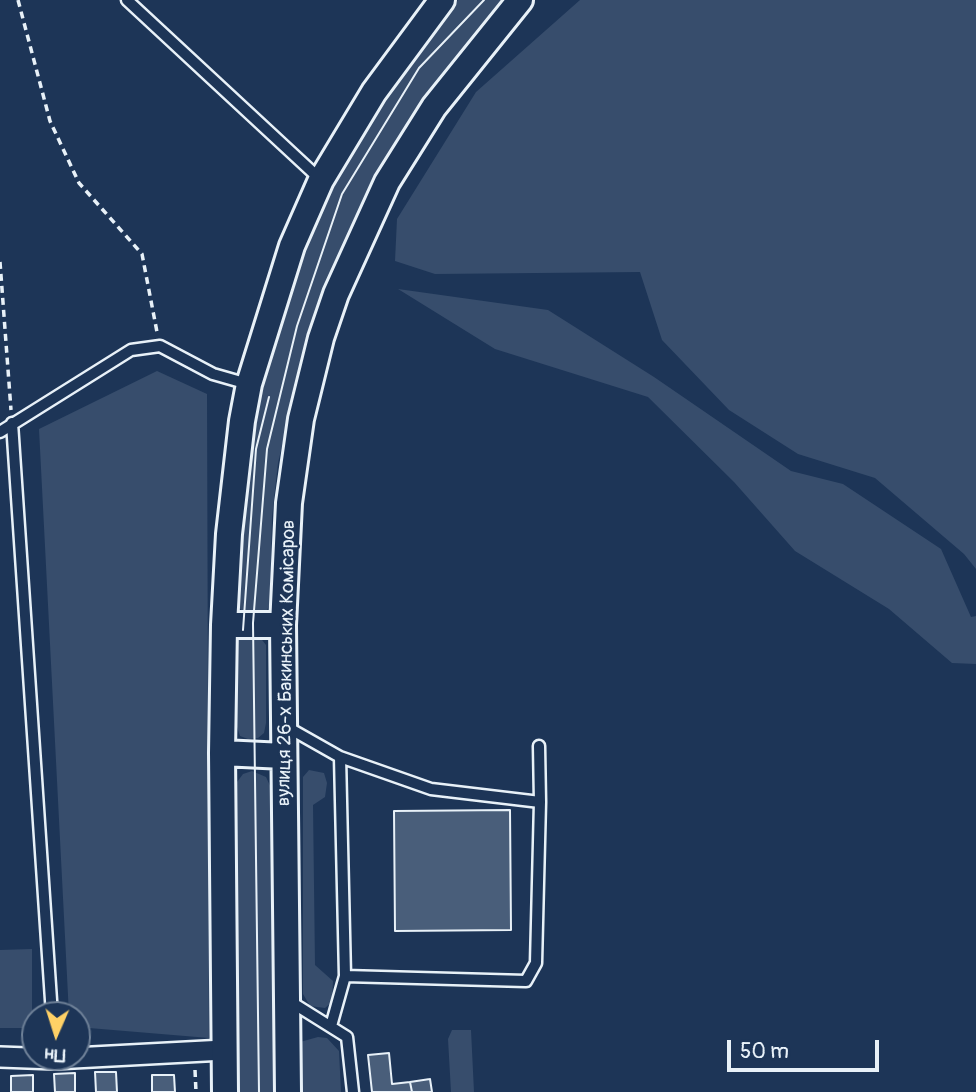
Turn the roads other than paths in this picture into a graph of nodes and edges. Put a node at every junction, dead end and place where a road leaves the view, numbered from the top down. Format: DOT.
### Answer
graph roads {
  1 [pos="127,0"];
  2 [pos="442,0"];
  3 [pos="520,0"];
  4 [pos="321,180"];
  5 [pos="249,384"];
  6 [pos="12,423"];
  7 [pos="0,432"];
  8 [pos="224,625"];
  9 [pos="283,625"];
  10 [pos="283,724"];
  11 [pos="539,746"];
  12 [pos="222,753"];
  13 [pos="284,755"];
  14 [pos="340,758"];
  15 [pos="540,802"];
  16 [pos="345,976"];
  17 [pos="288,1000"];
  18 [pos="51,1001"];
  19 [pos="331,1026"];
  20 [pos="224,1051"];
  21 [pos="91,1057"];
  22 [pos="0,1058"];
  23 [pos="21,1058"];
  24 [pos="225,1092"];
  25 [pos="288,1092"];
  26 [pos="353,1092"];
  1 -- 4 [label="lane"];
  2 -- 4 [label="street"];
  3 -- 9 [label="street, вулиця 26-х Бакинських Комісаров"];
  4 -- 5 [label="street"];
  5 -- 6 [label="lane"];
  5 -- 8 [label="street"];
  6 -- 7 [label="lane"];
  6 -- 18 [label="lane"];
  8 -- 9 [label="street"];
  8 -- 12 [label="street"];
  9 -- 10 [label="street, вулиця 26-х Бакинських Комісаров"];
  10 -- 13 [label="street, вулиця 26-х Бакинських Комісаров"];
  10 -- 14 [label="lane"];
  11 -- 15 [label="lane"];
  12 -- 13 [label="street"];
  12 -- 20 [label="street"];
  13 -- 17 [label="street, вулиця 26-х Бакинських Комісаров"];
  14 -- 15 [label="lane"];
  14 -- 16 [label="lane"];
  15 -- 16 [label="lane"];
  16 -- 19 [label="lane"];
  17 -- 19 [label="lane"];
  17 -- 25 [label="street, вулиця 26-х Бакинських Комісаров"];
  19 -- 26 [label="lane"];
  20 -- 21 [label="street"];
  20 -- 24 [label="street"];
  22 -- 23 [label="street"];
}
